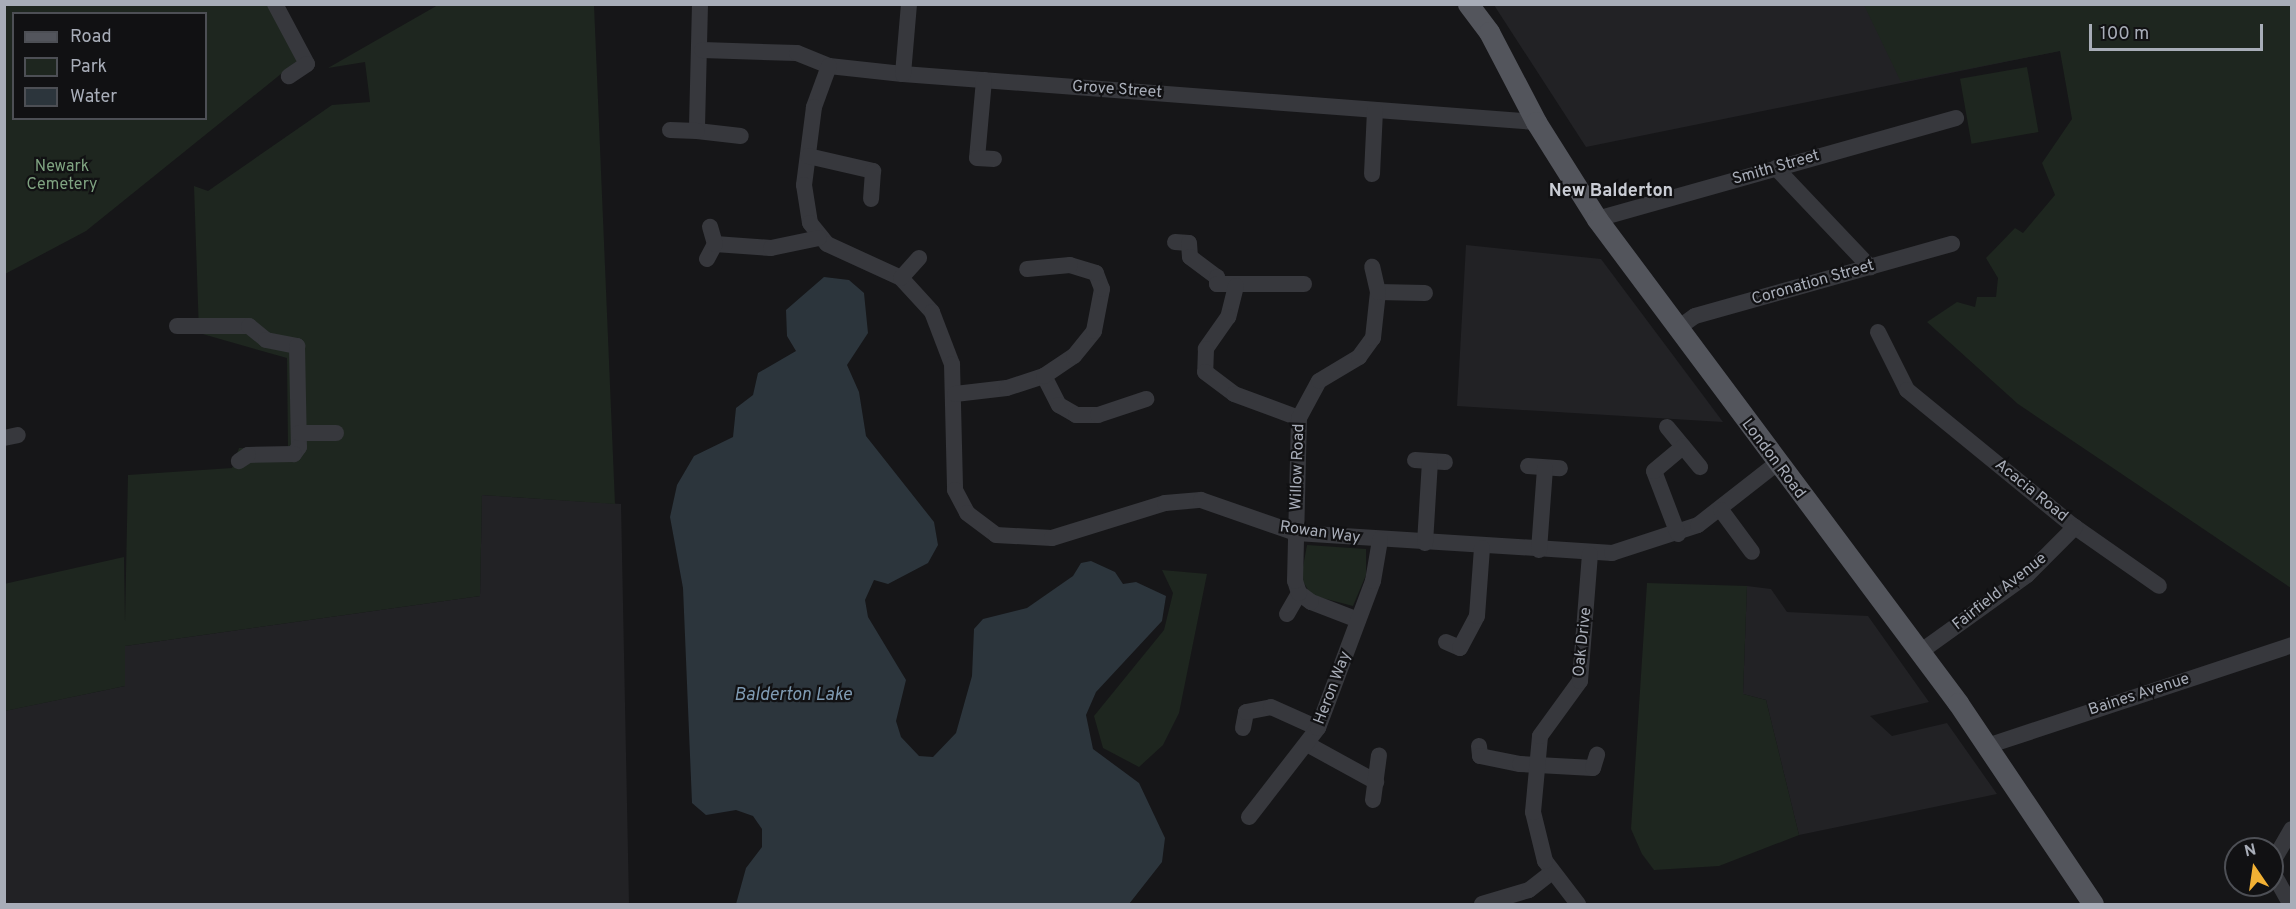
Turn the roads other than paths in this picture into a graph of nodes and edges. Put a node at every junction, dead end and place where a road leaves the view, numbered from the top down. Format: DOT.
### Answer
graph roads {
  1 [pos="275,4"];
  2 [pos="700,4"];
  3 [pos="909,4"];
  4 [pos="1468,4"];
  5 [pos="702,50"];
  6 [pos="830,66"];
  7 [pos="903,74"];
  8 [pos="289,76"];
  9 [pos="984,80"];
  10 [pos="1376,110"];
  11 [pos="1956,118"];
  12 [pos="1536,122"];
  13 [pos="670,130"];
  14 [pos="697,131"];
  15 [pos="741,136"];
  16 [pos="808,156"];
  17 [pos="994,159"];
  18 [pos="1776,168"];
  19 [pos="1372,174"];
  20 [pos="871,199"];
  21 [pos="1597,219"];
  22 [pos="710,227"];
  23 [pos="819,238"];
  24 [pos="1175,242"];
  25 [pos="1952,244"];
  26 [pos="919,258"];
  27 [pos="1372,267"];
  28 [pos="1870,267"];
  29 [pos="1037,273"];
  30 [pos="901,278"];
  31 [pos="1304,284"];
  32 [pos="1236,286"];
  33 [pos="1378,292"];
  34 [pos="1425,293"];
  35 [pos="177,326"];
  36 [pos="1677,329"];
  37 [pos="1878,332"];
  38 [pos="1044,376"];
  39 [pos="955,394"];
  40 [pos="1141,404"];
  41 [pos="1299,418"];
  42 [pos="1667,427"];
  43 [pos="299,433"];
  44 [pos="336,434"];
  45 [pos="1683,447"];
  46 [pos="239,461"];
  47 [pos="1430,461"];
  48 [pos="1776,465"];
  49 [pos="1544,467"];
  50 [pos="1700,467"];
  51 [pos="1721,510"];
  52 [pos="2075,527"];
  53 [pos="1296,533"];
  54 [pos="1678,534"];
  55 [pos="1380,540"];
  56 [pos="1425,543"];
  57 [pos="1482,548"];
  58 [pos="1539,550"];
  59 [pos="1752,552"];
  60 [pos="1590,554"];
  61 [pos="2159,586"];
  62 [pos="1299,593"];
  63 [pos="1287,614"];
  64 [pos="1358,620"];
  65 [pos="1446,642"];
  66 [pos="2292,645"];
  67 [pos="1920,652"];
  68 [pos="1234,700"];
  69 [pos="1318,728"];
  70 [pos="1308,744"];
  71 [pos="1987,746"];
  72 [pos="1379,755"];
  73 [pos="1477,756"];
  74 [pos="1536,765"];
  75 [pos="1596,766"];
  76 [pos="1376,782"];
  77 [pos="1373,800"];
  78 [pos="1250,817"];
  79 [pos="2292,829"];
  80 [pos="2284,843"];
  81 [pos="1551,873"];
  82 [pos="1482,904"];
  83 [pos="1578,904"];
  84 [pos="2093,904"];
  1 -- 8 [label="street"];
  2 -- 5 [label="street"];
  3 -- 7 [label="street"];
  4 -- 12 [label="main road, London Road"];
  5 -- 6 [label="street, Grove Street"];
  5 -- 14 [label="street"];
  6 -- 7 [label="street, Grove Street"];
  6 -- 16 [label="street"];
  7 -- 9 [label="street, Grove Street"];
  9 -- 10 [label="street, Grove Street"];
  9 -- 17 [label="street"];
  10 -- 12 [label="street, Grove Street"];
  10 -- 19 [label="street"];
  11 -- 18 [label="street, Smith Street"];
  12 -- 21 [label="main road, London Road"];
  13 -- 14 [label="street"];
  14 -- 15 [label="street"];
  16 -- 20 [label="street"];
  16 -- 23 [label="street"];
  18 -- 21 [label="street, Smith Street"];
  18 -- 28 [label="street"];
  21 -- 36 [label="main road, London Road"];
  22 -- 23 [label="street"];
  23 -- 30 [label="street, Rowan Way"];
  24 -- 32 [label="street"];
  25 -- 28 [label="street, Coronation Street"];
  26 -- 30 [label="street"];
  27 -- 33 [label="street, Willow Road"];
  28 -- 36 [label="street, Coronation Street"];
  29 -- 38 [label="street"];
  30 -- 39 [label="street, Rowan Way"];
  31 -- 32 [label="street"];
  32 -- 41 [label="street"];
  33 -- 34 [label="street"];
  33 -- 41 [label="street, Willow Road"];
  35 -- 43 [label="street"];
  36 -- 48 [label="main road, London Road"];
  37 -- 52 [label="street, Acacia Road"];
  38 -- 39 [label="street"];
  38 -- 40 [label="street"];
  39 -- 53 [label="street, Rowan Way"];
  41 -- 53 [label="street, Willow Road"];
  42 -- 45 [label="street"];
  43 -- 44 [label="street"];
  43 -- 46 [label="street"];
  45 -- 50 [label="street"];
  45 -- 54 [label="street"];
  47 -- 56 [label="street"];
  48 -- 51 [label="street, Rowan Way"];
  48 -- 67 [label="main road, London Road"];
  49 -- 58 [label="street"];
  51 -- 54 [label="street, Rowan Way"];
  51 -- 59 [label="street"];
  52 -- 61 [label="street, Acacia Road"];
  52 -- 67 [label="street, Fairfield Avenue"];
  53 -- 55 [label="street, Rowan Way"];
  53 -- 62 [label="street, Willow Road"];
  54 -- 60 [label="street, Rowan Way"];
  55 -- 56 [label="street, Rowan Way"];
  55 -- 64 [label="street, Heron Way"];
  56 -- 57 [label="street, Rowan Way"];
  57 -- 58 [label="street, Rowan Way"];
  57 -- 65 [label="street"];
  58 -- 60 [label="street, Rowan Way"];
  60 -- 74 [label="street, Oak Drive"];
  62 -- 63 [label="street"];
  62 -- 64 [label="street"];
  64 -- 69 [label="street, Heron Way"];
  66 -- 71 [label="street, Baines Avenue"];
  67 -- 71 [label="main road, London Road"];
  68 -- 69 [label="street"];
  69 -- 70 [label="street, Heron Way"];
  70 -- 76 [label="street"];
  70 -- 78 [label="street, Heron Way"];
  71 -- 84 [label="main road, London Road"];
  72 -- 76 [label="street"];
  73 -- 74 [label="street"];
  74 -- 75 [label="street"];
  74 -- 81 [label="street, Oak Drive"];
  76 -- 77 [label="street"];
  79 -- 80 [label="street"];
  81 -- 82 [label="street"];
  81 -- 83 [label="street"];
}
